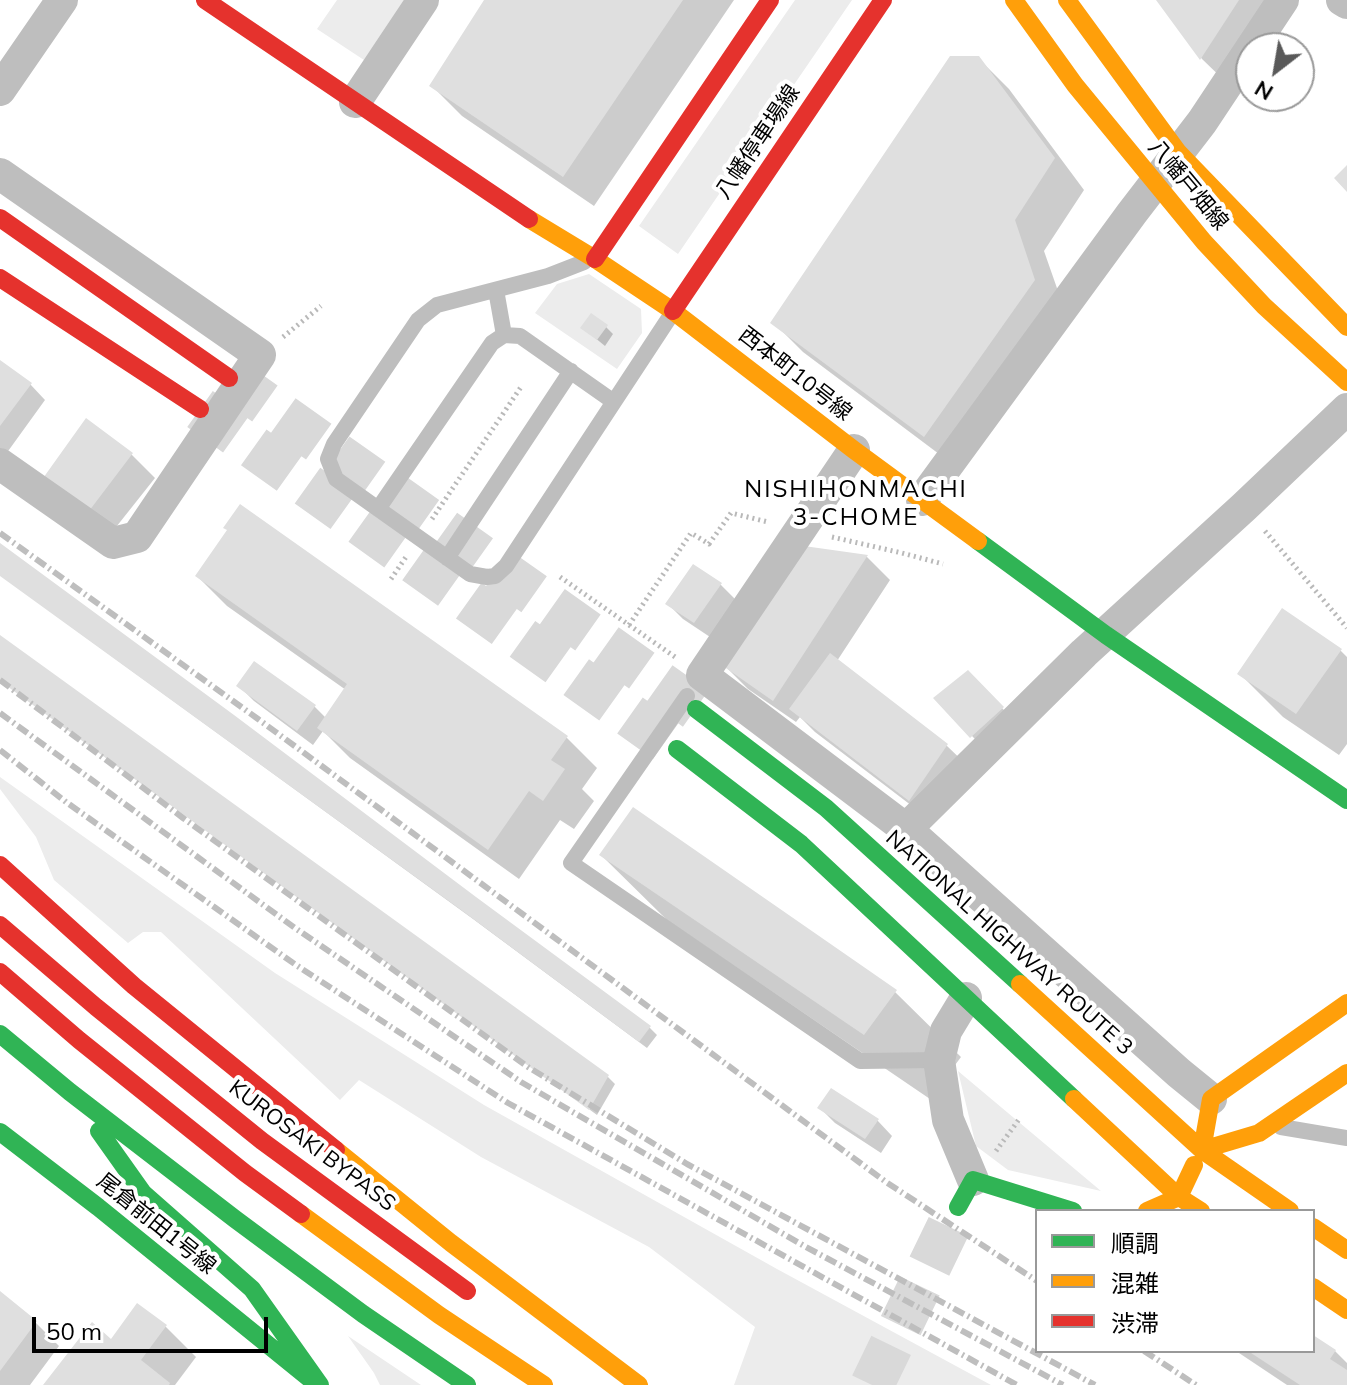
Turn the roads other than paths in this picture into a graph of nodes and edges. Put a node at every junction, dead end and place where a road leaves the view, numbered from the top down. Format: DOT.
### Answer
graph roads {
  1 [pos="62,0"];
  2 [pos="205,0"];
  3 [pos="423,0"];
  4 [pos="770,0"];
  5 [pos="883,0"];
  6 [pos="1014,0"];
  7 [pos="1067,0"];
  8 [pos="1283,0"];
  9 [pos="1342,0"];
  10 [pos="1347,3"];
  11 [pos="0,90"];
  12 [pos="355,102"];
  13 [pos="1178,152"];
  14 [pos="0,174"];
  15 [pos="1155,184"];
  16 [pos="0,218"];
  17 [pos="595,259"];
  18 [pos="0,278"];
  19 [pos="496,290"];
  20 [pos="673,311"];
  21 [pos="1347,327"];
  22 [pos="504,335"];
  23 [pos="571,371"];
  24 [pos="229,378"];
  25 [pos="1347,382"];
  26 [pos="614,402"];
  27 [pos="200,409"];
  28 [pos="1347,409"];
  29 [pos="854,450"];
  30 [pos="0,464"];
  31 [pos="922,500"];
  32 [pos="378,509"];
  33 [pos="447,558"];
  34 [pos="1106,635"];
  35 [pos="702,675"];
  36 [pos="696,709"];
  37 [pos="677,749"];
  38 [pos="1347,800"];
  39 [pos="906,829"];
  40 [pos="0,843"];
  41 [pos="0,865"];
  42 [pos="26,916"];
  43 [pos="0,925"];
  44 [pos="0,972"];
  45 [pos="966,998"];
  46 [pos="1347,1003"];
  47 [pos="0,1034"];
  48 [pos="939,1060"];
  49 [pos="1347,1073"];
  50 [pos="79,1085"];
  51 [pos="1211,1099"];
  52 [pos="1271,1125"];
  53 [pos="0,1132"];
  54 [pos="1347,1138"];
  55 [pos="1202,1150"];
  56 [pos="966,1193"];
  57 [pos="1179,1197"];
  58 [pos="1061,1209"];
  59 [pos="1152,1209"];
  60 [pos="1198,1209"];
  61 [pos="1287,1209"];
  62 [pos="1315,1228"];
  63 [pos="1347,1250"];
  64 [pos="1315,1288"];
  65 [pos="485,1303"];
  66 [pos="1347,1310"];
  67 [pos="318,1385"];
  68 [pos="467,1385"];
  69 [pos="544,1385"];
  70 [pos="639,1385"];
  1 -- 11 [label="street"];
  2 -- 12 [label="main road, 西本町10号線"];
  3 -- 12 [label="street"];
  4 -- 17 [label="main road"];
  5 -- 20 [label="main road, 八幡停車場線"];
  6 -- 15 [label="main road, 八幡戸畑線"];
  7 -- 13 [label="main road, 八幡戸畑線"];
  8 -- 13 [label="street"];
  9 -- 10 [label="street"];
  12 -- 17 [label="main road, 西本町10号線"];
  13 -- 15 [label="street"];
  13 -- 21 [label="main road, 八幡戸畑線"];
  14 -- 30 [label="street"];
  15 -- 25 [label="main road, 八幡戸畑線"];
  15 -- 31 [label="street"];
  16 -- 24 [label="main road"];
  17 -- 19 [label="lane"];
  17 -- 20 [label="main road, 西本町10号線"];
  18 -- 27 [label="main road"];
  19 -- 22 [label="lane"];
  19 -- 32 [label="lane"];
  20 -- 26 [label="lane"];
  20 -- 29 [label="main road, 西本町10号線"];
  22 -- 23 [label="lane"];
  22 -- 32 [label="lane"];
  23 -- 26 [label="lane"];
  23 -- 33 [label="lane"];
  26 -- 33 [label="lane"];
  28 -- 34 [label="street"];
  29 -- 31 [label="main road, 西本町10号線"];
  29 -- 35 [label="street"];
  31 -- 34 [label="main road, 西本町10号線"];
  32 -- 33 [label="lane"];
  34 -- 38 [label="main road, 西本町10号線"];
  34 -- 39 [label="street"];
  35 -- 39 [label="street"];
  35 -- 48 [label="lane"];
  36 -- 55 [label="main road, NATIONAL HIGHWAY ROUTE 3"];
  37 -- 45 [label="main road"];
  39 -- 51 [label="street"];
  40 -- 42 [label="main road"];
  41 -- 70 [label="main road"];
  43 -- 65 [label="main road, KUROSAKI BYPASS"];
  44 -- 69 [label="main road"];
  45 -- 48 [label="street"];
  45 -- 57 [label="main road"];
  46 -- 51 [label="main road"];
  47 -- 68 [label="main road"];
  48 -- 56 [label="street"];
  49 -- 52 [label="main road"];
  50 -- 67 [label="main road"];
  51 -- 55 [label="main road"];
  52 -- 54 [label="lane"];
  52 -- 55 [label="main road"];
  53 -- 67 [label="main road, 尾倉前田1号線"];
  55 -- 57 [label="main road"];
  55 -- 61 [label="main road, NATIONAL HIGHWAY ROUTE 3"];
  56 -- 58 [label="main road"];
  57 -- 59 [label="main road"];
  57 -- 60 [label="main road"];
  62 -- 63 [label="main road"];
  64 -- 66 [label="main road"];
}
